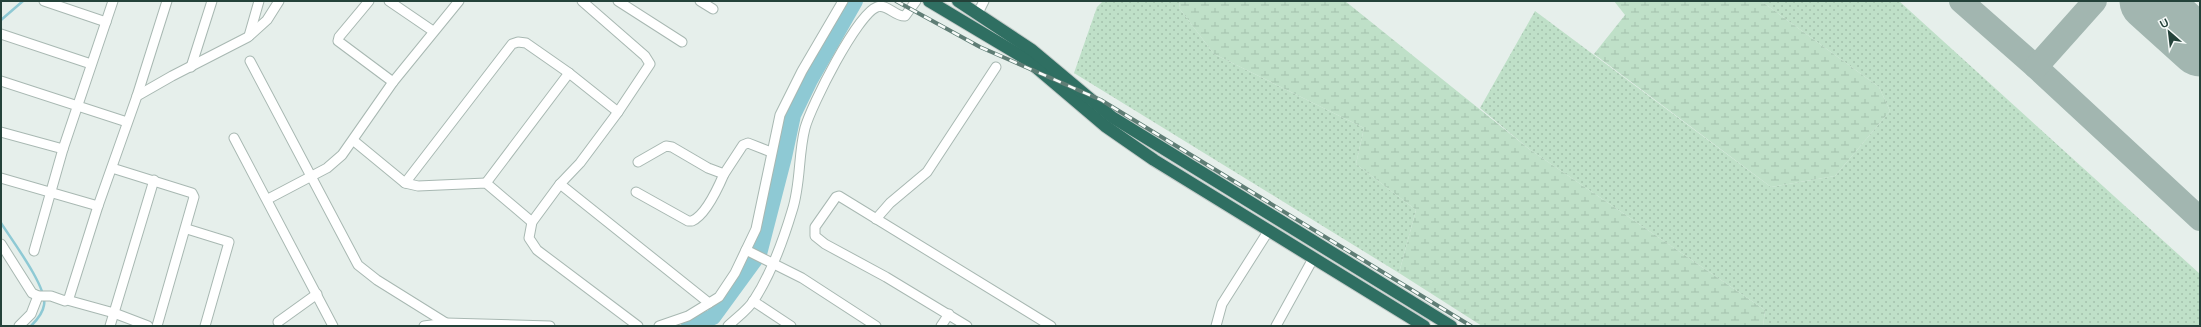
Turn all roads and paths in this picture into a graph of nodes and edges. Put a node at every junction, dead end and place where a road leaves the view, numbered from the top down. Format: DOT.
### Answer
graph roads {
  1 [pos="44,1"];
  2 [pos="113,1"];
  3 [pos="167,1"];
  4 [pos="212,1"];
  5 [pos="259,1"];
  6 [pos="280,1"];
  7 [pos="369,1"];
  8 [pos="389,1"];
  9 [pos="459,1"];
  10 [pos="582,1"];
  11 [pos="618,1"];
  12 [pos="700,1"];
  13 [pos="843,1"];
  14 [pos="916,1"];
  15 [pos="929,1"];
  16 [pos="958,1"];
  17 [pos="984,1"];
  18 [pos="64,4"];
  19 [pos="713,9"];
  20 [pos="978,13"];
  21 [pos="106,22"];
  22 [pos="433,32"];
  23 [pos="1,34"];
  24 [pos="248,37"];
  25 [pos="682,42"];
  26 [pos="250,61"];
  27 [pos="92,64"];
  28 [pos="190,67"];
  29 [pos="996,67"];
  30 [pos="569,73"];
  31 [pos="1,82"];
  32 [pos="394,82"];
  33 [pos="138,96"];
  34 [pos="78,108"];
  35 [pos="618,112"];
  36 [pos="1109,121"];
  37 [pos="127,122"];
  38 [pos="1,132"];
  39 [pos="234,138"];
  40 [pos="354,141"];
  41 [pos="63,149"];
  42 [pos="771,152"];
  43 [pos="638,162"];
  44 [pos="112,168"];
  45 [pos="724,174"];
  46 [pos="310,177"];
  47 [pos="1,178"];
  48 [pos="154,180"];
  49 [pos="405,183"];
  50 [pos="486,183"];
  51 [pos="560,184"];
  52 [pos="636,192"];
  53 [pos="50,193"];
  54 [pos="268,199"];
  55 [pos="98,206"];
  56 [pos="876,219"];
  57 [pos="532,222"];
  58 [pos="187,229"];
  59 [pos="1269,230"];
  60 [pos="1,244"];
  61 [pos="748,250"];
  62 [pos="34,251"];
  63 [pos="1314,257"];
  64 [pos="771,261"];
  65 [pos="316,294"];
  66 [pos="39,296"];
  67 [pos="67,300"];
  68 [pos="753,301"];
  69 [pos="709,302"];
  70 [pos="114,313"];
  71 [pos="949,314"];
  72 [pos="1433,314"];
  73 [pos="278,322"];
  74 [pos="446,322"];
  75 [pos="19,326"];
  76 [pos="110,326"];
  77 [pos="148,326"];
  78 [pos="157,326"];
  79 [pos="205,326"];
  80 [pos="333,326"];
  81 [pos="424,326"];
  82 [pos="550,326"];
  83 [pos="638,326"];
  84 [pos="659,326"];
  85 [pos="728,326"];
  86 [pos="791,326"];
  87 [pos="876,326"];
  88 [pos="941,326"];
  89 [pos="967,326"];
  90 [pos="1051,326"];
  91 [pos="1216,326"];
  92 [pos="1276,326"];
  93 [pos="1424,326"];
  94 [pos="1451,326"];
  1 -- 18 [label="street"];
  2 -- 21 [label="street"];
  3 -- 33 [label="street"];
  4 -- 28 [label="street"];
  5 -- 24 [label="street"];
  6 -- 24 [label="street"];
  7 -- 32 [label="street"];
  8 -- 22 [label="street"];
  9 -- 22 [label="street"];
  10 -- 35 [label="street"];
  11 -- 25 [label="street"];
  12 -- 19 [label="street"];
  13 -- 42 [label="street"];
  14 -- 64 [label="street"];
  15 -- 36 [label="highway"];
  16 -- 20 [label="highway"];
  17 -- 20 [label="street"];
  18 -- 21 [label="street"];
  20 -- 36 [label="highway"];
  21 -- 27 [label="street"];
  22 -- 32 [label="street"];
  23 -- 27 [label="street"];
  24 -- 28 [label="street"];
  26 -- 46 [label="street"];
  27 -- 34 [label="street"];
  28 -- 33 [label="street"];
  29 -- 56 [label="street"];
  30 -- 35 [label="street"];
  30 -- 49 [label="street"];
  30 -- 50 [label="street"];
  31 -- 34 [label="street"];
  32 -- 40 [label="street"];
  33 -- 37 [label="street"];
  34 -- 37 [label="street"];
  34 -- 41 [label="street"];
  35 -- 51 [label="street"];
  36 -- 59 [label="highway"];
  36 -- 72 [label="highway"];
  37 -- 44 [label="street"];
  38 -- 41 [label="street"];
  39 -- 54 [label="street"];
  40 -- 46 [label="street"];
  40 -- 49 [label="street"];
  41 -- 53 [label="street"];
  42 -- 45 [label="street"];
  42 -- 61 [label="street"];
  43 -- 45 [label="street"];
  44 -- 48 [label="street"];
  44 -- 55 [label="street"];
  45 -- 52 [label="street"];
  46 -- 54 [label="street"];
  46 -- 74 [label="street"];
  47 -- 53 [label="street"];
  48 -- 58 [label="street"];
  48 -- 70 [label="street"];
  49 -- 50 [label="street"];
  50 -- 57 [label="street"];
  51 -- 57 [label="street"];
  51 -- 69 [label="street"];
  53 -- 55 [label="street"];
  53 -- 62 [label="street"];
  54 -- 65 [label="street"];
  55 -- 67 [label="street"];
  56 -- 71 [label="street"];
  56 -- 90 [label="street"];
  57 -- 83 [label="street"];
  58 -- 78 [label="street"];
  58 -- 79 [label="street"];
  59 -- 63 [label="highway"];
  59 -- 91 [label="street"];
  60 -- 66 [label="street"];
  61 -- 64 [label="street"];
  61 -- 69 [label="street"];
  63 -- 92 [label="street"];
  63 -- 93 [label="highway"];
  64 -- 68 [label="street"];
  64 -- 87 [label="street"];
  65 -- 73 [label="street"];
  65 -- 80 [label="street"];
  66 -- 67 [label="street"];
  66 -- 75 [label="street"];
  67 -- 70 [label="street"];
  68 -- 85 [label="street"];
  68 -- 86 [label="street"];
  69 -- 84 [label="street"];
  70 -- 76 [label="street"];
  70 -- 77 [label="street"];
  71 -- 88 [label="street"];
  71 -- 89 [label="street"];
  72 -- 93 [label="highway"];
  72 -- 94 [label="highway"];
  74 -- 81 [label="street"];
  74 -- 82 [label="street"];
}
